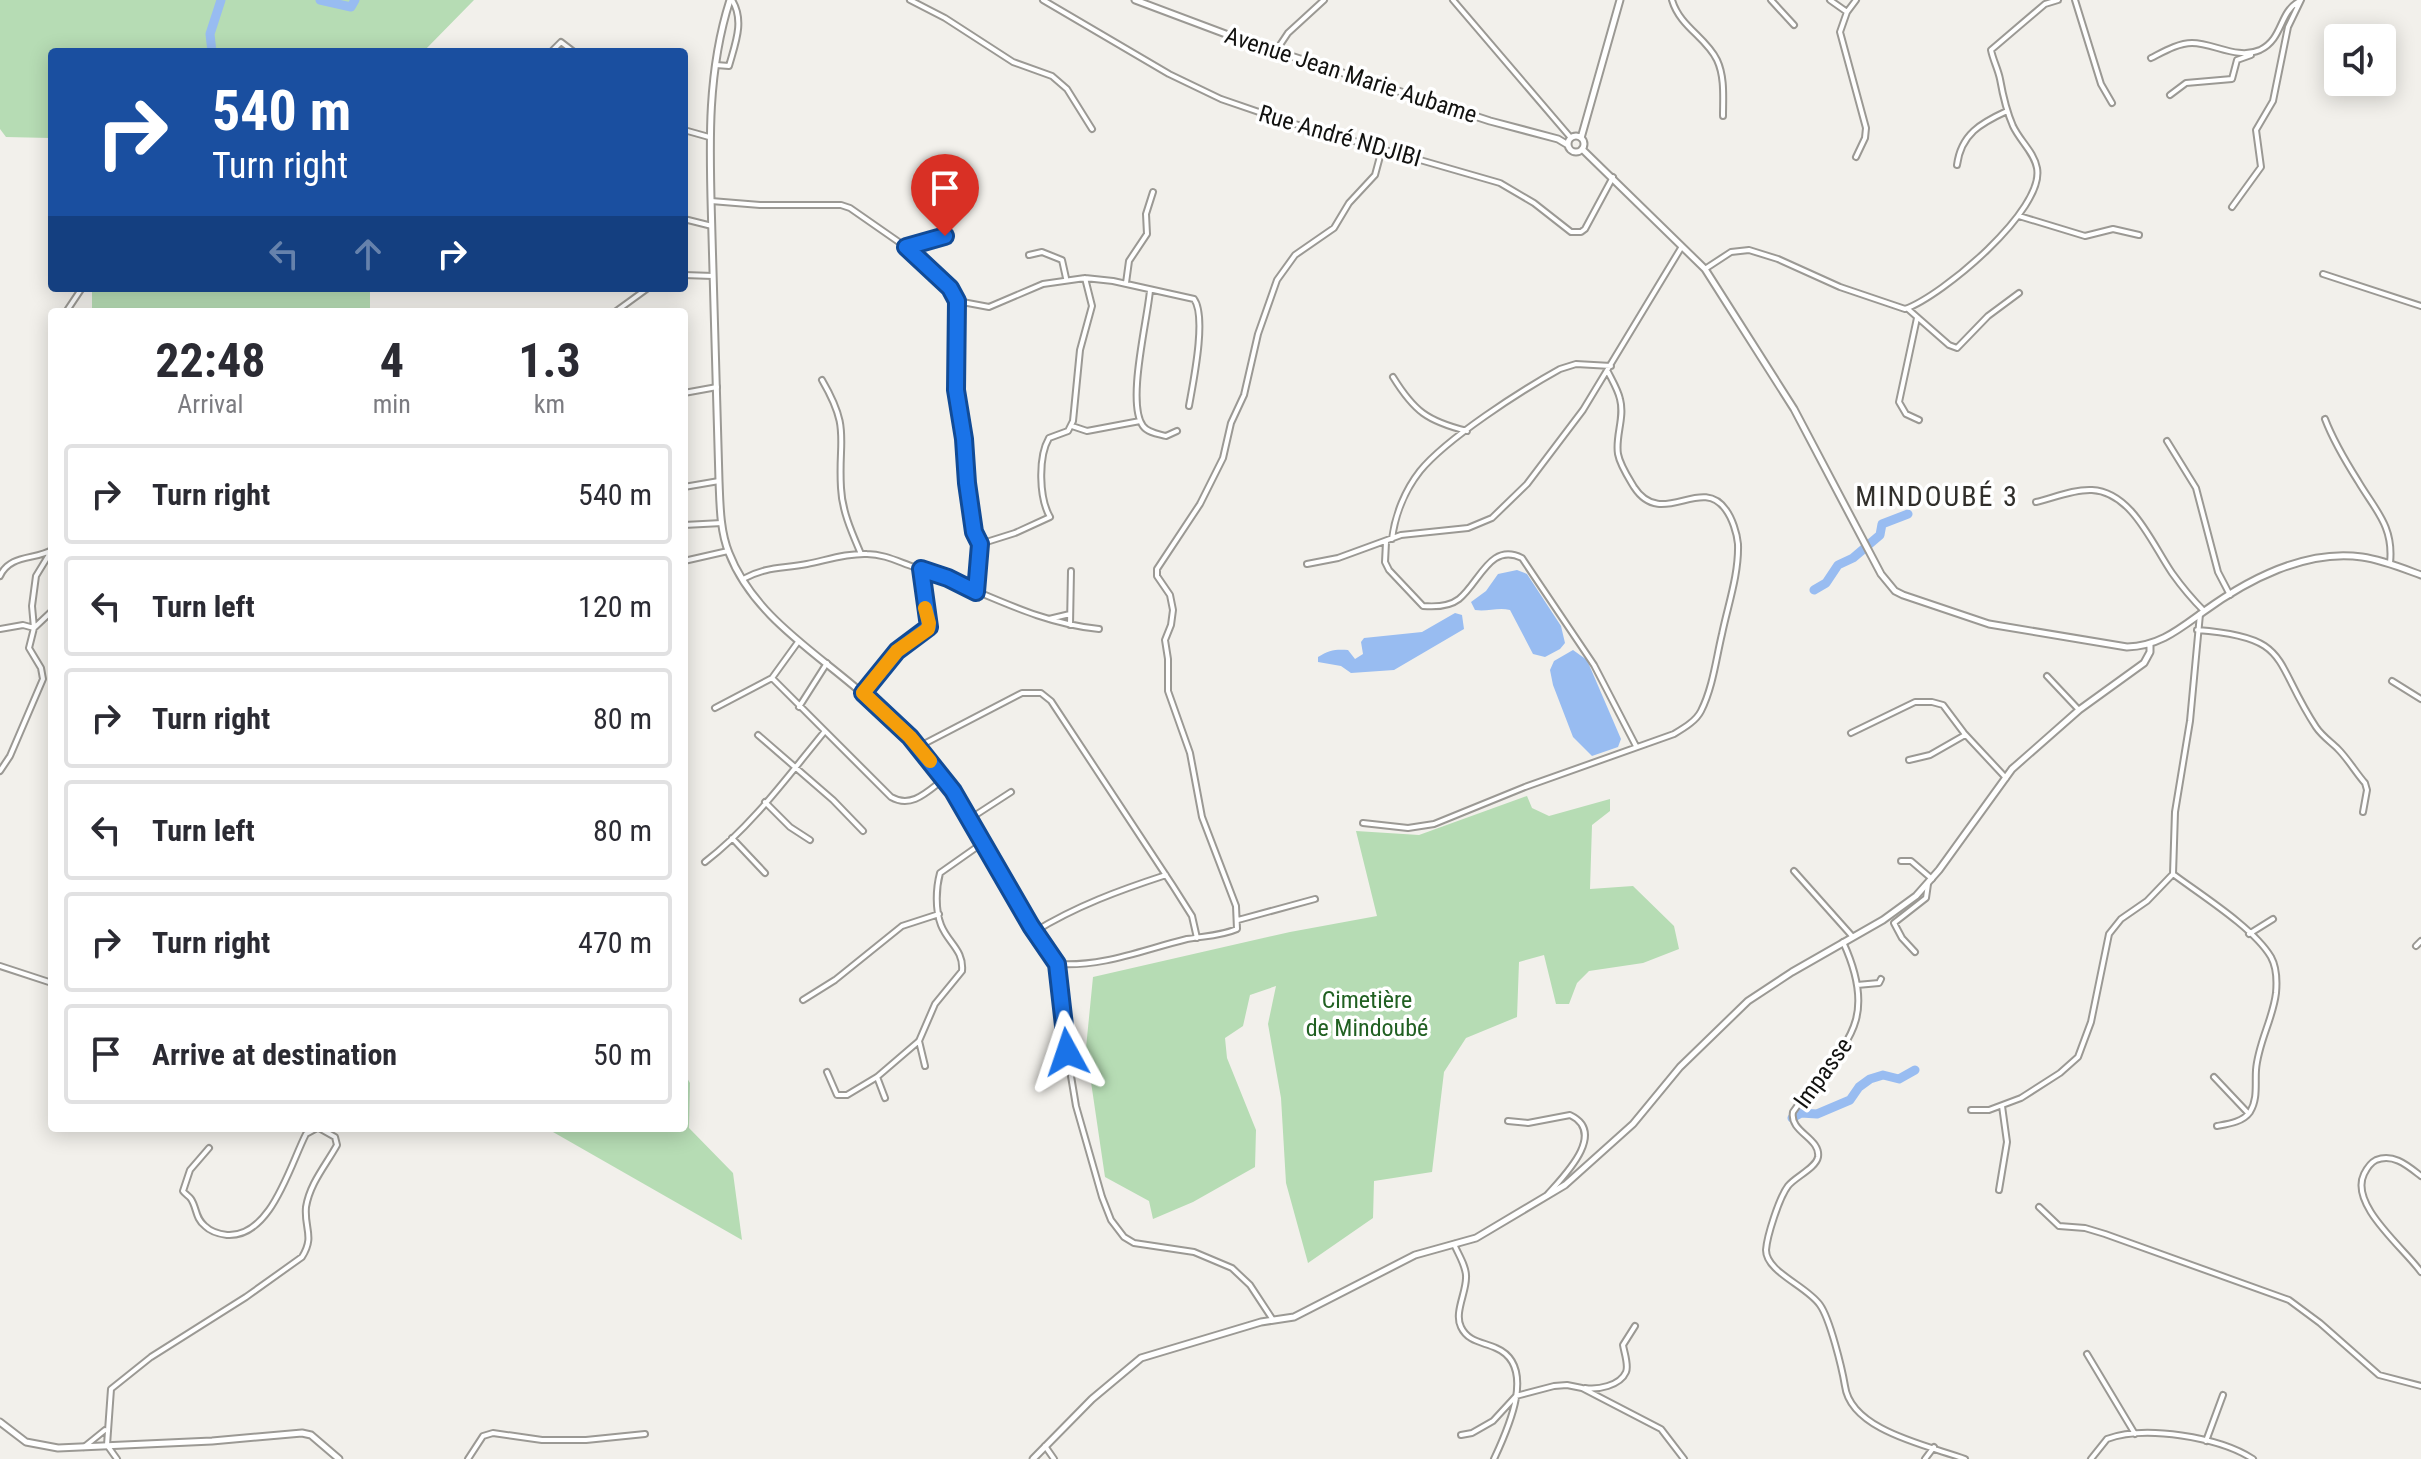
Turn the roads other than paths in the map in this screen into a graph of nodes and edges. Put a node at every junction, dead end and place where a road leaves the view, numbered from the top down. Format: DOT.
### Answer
graph roads {
  1 [pos="731,0"];
  2 [pos="910,0"];
  3 [pos="1043,0"];
  4 [pos="1135,0"];
  5 [pos="1324,0"];
  6 [pos="1453,0"];
  7 [pos="1620,0"];
  8 [pos="1672,0"];
  9 [pos="1771,0"];
  10 [pos="1830,0"];
  11 [pos="1856,0"];
  12 [pos="2058,0"];
  13 [pos="2075,0"];
  14 [pos="2301,1"];
  15 [pos="2043,2"];
  16 [pos="1847,12"];
  17 [pos="1794,25"];
  18 [pos="1276,51"];
  19 [pos="2251,52"];
  20 [pos="2151,58"];
  21 [pos="714,65"];
  22 [pos="2170,95"];
  23 [pos="2112,103"];
  24 [pos="2007,111"];
  25 [pos="1723,116"];
  26 [pos="1092,129"];
  27 [pos="688,131"];
  28 [pos="709,137"];
  29 [pos="1581,138"];
  30 [pos="1570,142"];
  31 [pos="1382,149"];
  32 [pos="1582,149"];
  33 [pos="1856,157"];
  34 [pos="1957,165"];
  35 [pos="1613,177"];
  36 [pos="1153,192"];
  37 [pos="944,198"];
  38 [pos="711,201"];
  39 [pos="2232,207"];
  40 [pos="2019,216"];
  41 [pos="688,220"];
  42 [pos="712,226"];
  43 [pos="2139,235"];
  44 [pos="906,247"];
  45 [pos="1681,248"];
  46 [pos="1029,255"];
  47 [pos="1705,269"];
  48 [pos="2323,274"];
  49 [pos="688,275"];
  50 [pos="713,276"];
  51 [pos="1085,278"];
  52 [pos="1066,279"];
  53 [pos="1126,284"];
  54 [pos="1150,290"];
  55 [pos="642,292"];
  56 [pos="2019,293"];
  57 [pos="957,301"];
  58 [pos="2421,306"];
  59 [pos="620,308"];
  60 [pos="1908,309"];
  61 [pos="1917,318"];
  62 [pos="1609,369"];
  63 [pos="1393,377"];
  64 [pos="822,380"];
  65 [pos="717,387"];
  66 [pos="688,392"];
  67 [pos="1189,406"];
  68 [pos="2325,419"];
  69 [pos="1919,420"];
  70 [pos="1141,421"];
  71 [pos="1072,426"];
  72 [pos="1177,431"];
  73 [pos="1467,431"];
  74 [pos="2167,441"];
  75 [pos="719,481"];
  76 [pos="688,486"];
  77 [pos="2036,502"];
  78 [pos="722,523"];
  79 [pos="688,525"];
  80 [pos="1389,540"];
  81 [pos="980,544"];
  82 [pos="728,551"];
  83 [pos="48,553"];
  84 [pos="861,554"];
  85 [pos="48,557"];
  86 [pos="688,560"];
  87 [pos="1307,564"];
  88 [pos="2390,564"];
  89 [pos="921,569"];
  90 [pos="1071,571"];
  91 [pos="2421,575"];
  92 [pos="0,576"];
  93 [pos="743,579"];
  94 [pos="976,592"];
  95 [pos="2230,595"];
  96 [pos="2202,612"];
  97 [pos="1070,614"];
  98 [pos="48,615"];
  99 [pos="1047,619"];
  100 [pos="1070,626"];
  101 [pos="34,628"];
  102 [pos="0,629"];
  103 [pos="1099,629"];
  104 [pos="2197,630"];
  105 [pos="800,640"];
  106 [pos="2150,645"];
  107 [pos="827,663"];
  108 [pos="48,673"];
  109 [pos="44,675"];
  110 [pos="2047,676"];
  111 [pos="772,678"];
  112 [pos="2392,681"];
  113 [pos="863,693"];
  114 [pos="2421,699"];
  115 [pos="799,707"];
  116 [pos="715,708"];
  117 [pos="2079,710"];
  118 [pos="825,731"];
  119 [pos="1851,733"];
  120 [pos="758,735"];
  121 [pos="1965,735"];
  122 [pos="1636,746"];
  123 [pos="918,747"];
  124 [pos="1909,760"];
  125 [pos="796,766"];
  126 [pos="0,771"];
  127 [pos="2006,778"];
  128 [pos="944,779"];
  129 [pos="1011,792"];
  130 [pos="765,802"];
  131 [pos="2363,812"];
  132 [pos="971,818"];
  133 [pos="1363,823"];
  134 [pos="863,831"];
  135 [pos="732,838"];
  136 [pos="810,840"];
  137 [pos="984,842"];
  138 [pos="1901,861"];
  139 [pos="705,862"];
  140 [pos="1794,871"];
  141 [pos="765,873"];
  142 [pos="2173,874"];
  143 [pos="1166,875"];
  144 [pos="1930,882"];
  145 [pos="1315,899"];
  146 [pos="939,914"];
  147 [pos="2273,919"];
  148 [pos="1238,920"];
  149 [pos="1034,932"];
  150 [pos="2249,934"];
  151 [pos="1852,936"];
  152 [pos="1197,938"];
  153 [pos="2421,941"];
  154 [pos="1843,942"];
  155 [pos="2416,946"];
  156 [pos="1915,952"];
  157 [pos="1057,964"];
  158 [pos="0,966"];
  159 [pos="1881,979"];
  160 [pos="48,982"];
  161 [pos="1857,985"];
  162 [pos="803,1000"];
  163 [pos="919,1041"];
  164 [pos="925,1066"];
  165 [pos="827,1072"];
  166 [pos="877,1077"];
  167 [pos="2214,1077"];
  168 [pos="885,1098"];
  169 [pos="2002,1106"];
  170 [pos="1971,1110"];
  171 [pos="2249,1113"];
  172 [pos="1508,1121"];
  173 [pos="2217,1126"];
  174 [pos="310,1132"];
  175 [pos="326,1132"];
  176 [pos="209,1148"];
  177 [pos="2421,1176"];
  178 [pos="1999,1190"];
  179 [pos="1547,1196"];
  180 [pos="2039,1207"];
  181 [pos="1454,1244"];
  182 [pos="2421,1272"];
  183 [pos="1273,1320"];
  184 [pos="1635,1326"];
  185 [pos="2087,1354"];
  186 [pos="2421,1386"];
  187 [pos="1582,1388"];
  188 [pos="2223,1395"];
  189 [pos="1516,1396"];
  190 [pos="0,1422"];
  191 [pos="107,1428"];
  192 [pos="645,1434"];
  193 [pos="2135,1434"];
  194 [pos="1461,1435"];
  195 [pos="2206,1441"];
  196 [pos="107,1445"];
  197 [pos="1045,1446"];
  198 [pos="83,1447"];
  199 [pos="1934,1447"];
  200 [pos="117,1459"];
  201 [pos="339,1459"];
  202 [pos="468,1459"];
  203 [pos="1033,1459"];
  204 [pos="1054,1459"];
  205 [pos="1494,1459"];
  206 [pos="1684,1459"];
  207 [pos="1925,1459"];
  208 [pos="1965,1459"];
  209 [pos="2091,1459"];
  210 [pos="2253,1459"];
  1 -- 21 [label="street"];
  1 -- 21 [label="street"];
  2 -- 26 [label="street"];
  3 -- 31 [label="street, Rue André NDJIBI"];
  4 -- 18 [label="street, Avenue Jean Marie Aubame"];
  5 -- 18 [label="street"];
  6 -- 30 [label="street"];
  7 -- 29 [label="street"];
  8 -- 25 [label="street"];
  9 -- 17 [label="street"];
  10 -- 16 [label="street"];
  11 -- 16 [label="street"];
  12 -- 15 [label="street"];
  13 -- 23 [label="street"];
  14 -- 19 [label="street"];
  14 -- 39 [label="street"];
  15 -- 24 [label="street"];
  16 -- 33 [label="street"];
  18 -- 30 [label="street, Avenue Jean Marie Aubame"];
  19 -- 20 [label="street"];
  19 -- 22 [label="street"];
  21 -- 28 [label="street"];
  24 -- 34 [label="street"];
  24 -- 40 [label="street"];
  27 -- 28 [label="street"];
  28 -- 38 [label="street"];
  29 -- 30 [label="street"];
  29 -- 32 [label="street"];
  30 -- 32 [label="street, Avenue Jean Marie Aubame"];
  31 -- 35 [label="street, Rue André NDJIBI"];
  31 -- 148 [label="street"];
  32 -- 35 [label="street"];
  35 -- 45 [label="street"];
  36 -- 53 [label="street"];
  37 -- 44 [label="street"];
  38 -- 42 [label="street"];
  38 -- 44 [label="street"];
  40 -- 43 [label="street"];
  40 -- 60 [label="street"];
  41 -- 42 [label="street"];
  42 -- 50 [label="street"];
  44 -- 57 [label="street"];
  45 -- 47 [label="street"];
  45 -- 62 [label="street"];
  46 -- 52 [label="street"];
  47 -- 60 [label="street"];
  47 -- 106 [label="street"];
  48 -- 58 [label="street"];
  49 -- 50 [label="street"];
  50 -- 65 [label="street"];
  51 -- 52 [label="street"];
  51 -- 53 [label="street"];
  51 -- 71 [label="street"];
  52 -- 57 [label="street"];
  53 -- 54 [label="street"];
  54 -- 67 [label="street"];
  54 -- 70 [label="street"];
  55 -- 59 [label="street"];
  56 -- 61 [label="street"];
  57 -- 81 [label="street"];
  60 -- 61 [label="street"];
  61 -- 69 [label="street"];
  62 -- 73 [label="street"];
  62 -- 80 [label="street"];
  62 -- 122 [label="street"];
  63 -- 73 [label="street"];
  64 -- 84 [label="street"];
  65 -- 66 [label="street"];
  65 -- 75 [label="street"];
  68 -- 88 [label="street"];
  70 -- 71 [label="street"];
  70 -- 72 [label="street"];
  71 -- 81 [label="street"];
  73 -- 80 [label="street"];
  74 -- 95 [label="street"];
  75 -- 76 [label="street"];
  75 -- 78 [label="street"];
  77 -- 96 [label="street"];
  78 -- 79 [label="street"];
  78 -- 82 [label="street"];
  80 -- 87 [label="street"];
  80 -- 122 [label="street"];
  81 -- 94 [label="street"];
  82 -- 86 [label="street"];
  82 -- 93 [label="street"];
  83 -- 92 [label="street"];
  84 -- 89 [label="street"];
  84 -- 93 [label="street"];
  85 -- 101 [label="street"];
  88 -- 91 [label="street"];
  88 -- 95 [label="street"];
  89 -- 94 [label="street"];
  89 -- 113 [label="street"];
  90 -- 97 [label="street"];
  93 -- 105 [label="street"];
  94 -- 99 [label="street"];
  95 -- 96 [label="street"];
  96 -- 104 [label="street"];
  96 -- 106 [label="street"];
  97 -- 99 [label="street"];
  97 -- 100 [label="street"];
  98 -- 101 [label="street"];
  99 -- 100 [label="street"];
  100 -- 103 [label="street"];
  101 -- 102 [label="street"];
  101 -- 109 [label="street"];
  104 -- 131 [label="street"];
  104 -- 142 [label="street"];
  105 -- 107 [label="street"];
  105 -- 111 [label="street"];
  106 -- 117 [label="street"];
  107 -- 113 [label="street"];
  107 -- 115 [label="street"];
  108 -- 109 [label="street"];
  109 -- 126 [label="street"];
  110 -- 117 [label="street"];
  111 -- 115 [label="street"];
  111 -- 116 [label="street"];
  112 -- 114 [label="street"];
  113 -- 123 [label="street"];
  115 -- 118 [label="street"];
  117 -- 127 [label="street"];
  118 -- 125 [label="street"];
  118 -- 128 [label="street"];
  119 -- 121 [label="street"];
  120 -- 125 [label="street"];
  121 -- 124 [label="street"];
  121 -- 127 [label="street"];
  122 -- 133 [label="street"];
  123 -- 128 [label="street"];
  123 -- 143 [label="street"];
  125 -- 130 [label="street"];
  125 -- 134 [label="street"];
  127 -- 144 [label="street"];
  128 -- 132 [label="street"];
  129 -- 132 [label="street"];
  130 -- 135 [label="street"];
  130 -- 136 [label="street"];
  132 -- 137 [label="street"];
  135 -- 139 [label="street"];
  135 -- 141 [label="street"];
  137 -- 146 [label="street"];
  137 -- 149 [label="street"];
  138 -- 144 [label="street"];
  140 -- 151 [label="street"];
  142 -- 150 [label="street"];
  142 -- 169 [label="street"];
  143 -- 149 [label="street"];
  143 -- 152 [label="street"];
  144 -- 151 [label="street"];
  144 -- 156 [label="street"];
  145 -- 148 [label="street"];
  146 -- 162 [label="street"];
  146 -- 163 [label="street"];
  147 -- 150 [label="street"];
  148 -- 152 [label="street"];
  149 -- 157 [label="street"];
  150 -- 171 [label="street"];
  151 -- 154 [label="street"];
  152 -- 157 [label="street"];
  153 -- 155 [label="street"];
  154 -- 161 [label="street, Impasse"];
  154 -- 179 [label="street"];
  157 -- 183 [label="street"];
  158 -- 160 [label="street"];
  159 -- 161 [label="street"];
  161 -- 199 [label="street, Impasse"];
  163 -- 164 [label="street"];
  163 -- 166 [label="street"];
  165 -- 166 [label="street"];
  166 -- 168 [label="street"];
  167 -- 171 [label="street"];
  169 -- 170 [label="street"];
  169 -- 178 [label="street"];
  171 -- 173 [label="street"];
  172 -- 179 [label="street"];
  174 -- 176 [label="street"];
  175 -- 191 [label="street"];
  177 -- 182 [label="street"];
  179 -- 181 [label="street"];
  180 -- 186 [label="street"];
  181 -- 183 [label="street"];
  181 -- 189 [label="street"];
  183 -- 197 [label="street"];
  184 -- 187 [label="street"];
  185 -- 193 [label="street"];
  187 -- 189 [label="street"];
  187 -- 206 [label="street"];
  188 -- 195 [label="street"];
  189 -- 194 [label="street"];
  189 -- 205 [label="street"];
  190 -- 198 [label="street"];
  191 -- 196 [label="street"];
  191 -- 198 [label="street"];
  192 -- 202 [label="street"];
  193 -- 195 [label="street"];
  193 -- 209 [label="street"];
  195 -- 210 [label="street"];
  196 -- 198 [label="street"];
  196 -- 200 [label="street"];
  196 -- 201 [label="street"];
  197 -- 203 [label="street"];
  197 -- 204 [label="street"];
  199 -- 207 [label="street"];
  199 -- 208 [label="street, Impasse"];
}
